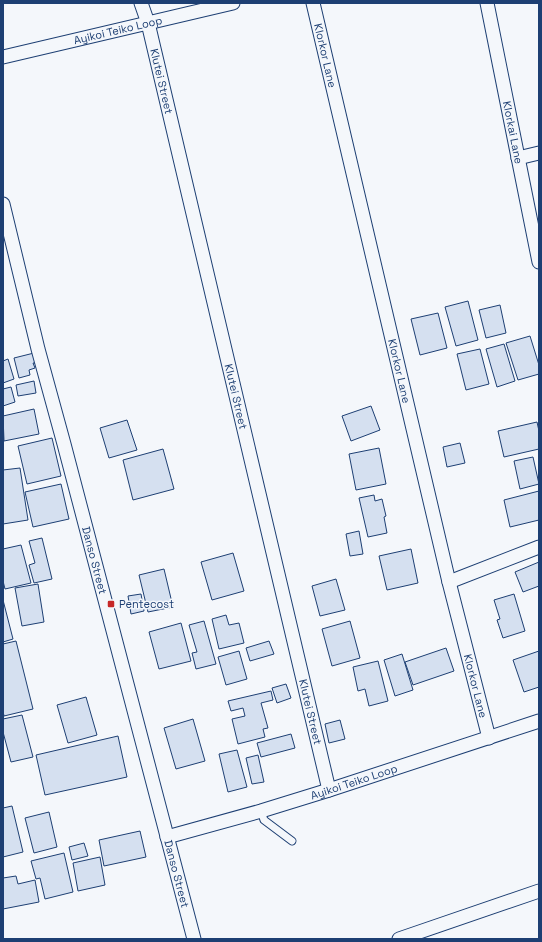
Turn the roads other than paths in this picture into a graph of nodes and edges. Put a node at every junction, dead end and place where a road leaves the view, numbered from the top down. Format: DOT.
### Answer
graph roads {
  1 [pos="141,3"];
  2 [pos="233,3"];
  3 [pos="313,3"];
  4 [pos="487,3"];
  5 [pos="148,23"];
  6 [pos="3,57"];
  7 [pos="539,153"];
  8 [pos="518,158"];
  9 [pos="3,204"];
  10 [pos="539,262"];
  11 [pos="539,548"];
  12 [pos="449,582"];
  13 [pos="539,721"];
  14 [pos="489,738"];
  15 [pos="329,790"];
  16 [pos="260,811"];
  17 [pos="167,837"];
  18 [pos="292,841"];
  19 [pos="539,891"];
  20 [pos="194,939"];
  21 [pos="399,939"];
  1 -- 5 [label="street, Klutei Street"];
  2 -- 5 [label="street, Ayikoi Teiko Loop"];
  3 -- 12 [label="street, Klorkor Lane"];
  4 -- 8 [label="street, Klorkai Lane"];
  5 -- 6 [label="street, Ayikoi Teiko Loop"];
  5 -- 15 [label="street, Klutei Street"];
  7 -- 8 [label="street"];
  8 -- 10 [label="street, Klorkai Lane"];
  9 -- 17 [label="street, Danso Street"];
  11 -- 12 [label="street"];
  12 -- 14 [label="street, Klorkor Lane"];
  13 -- 14 [label="street, Ayikoi Teiko Loop"];
  14 -- 15 [label="street, Ayikoi Teiko Loop"];
  15 -- 16 [label="street, Ayikoi Teiko Loop"];
  16 -- 17 [label="street, Ayikoi Teiko Loop"];
  16 -- 18 [label="lane"];
  17 -- 20 [label="street, Danso Street"];
  19 -- 21 [label="street"];
}
